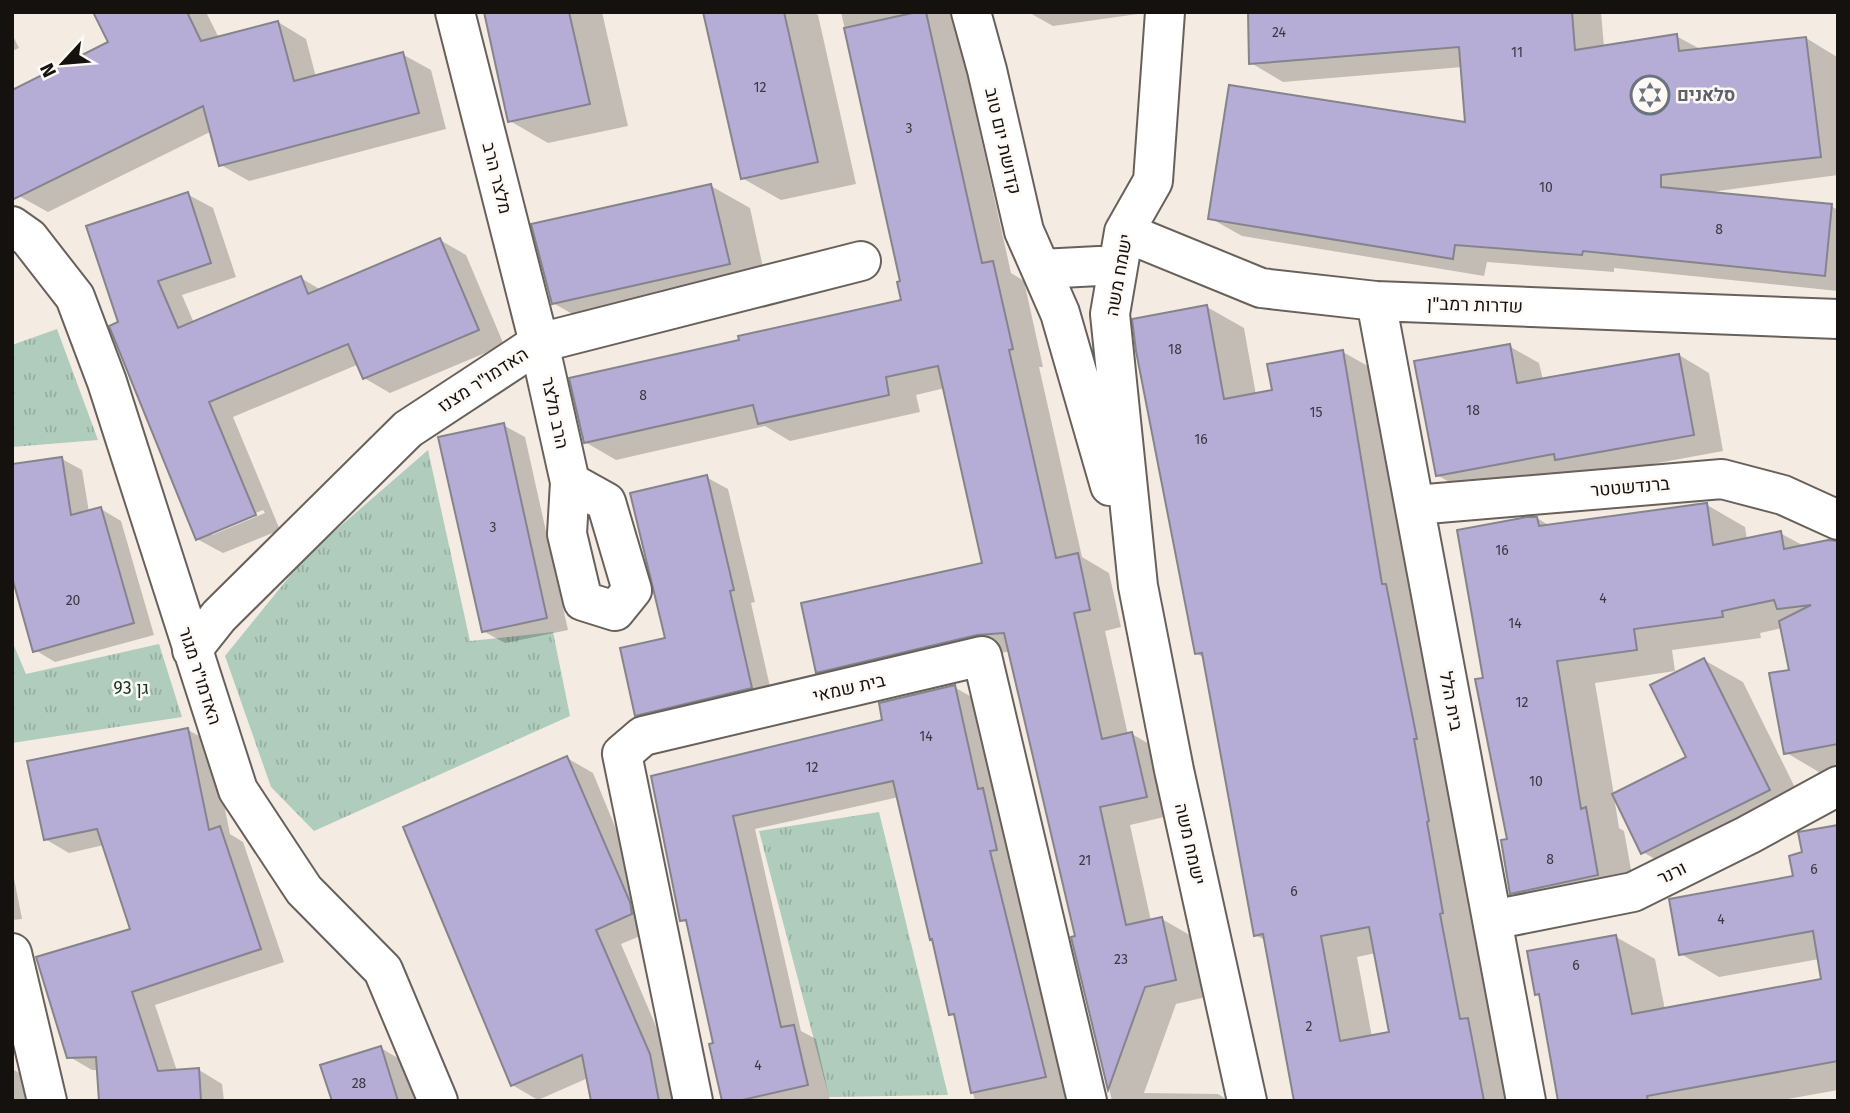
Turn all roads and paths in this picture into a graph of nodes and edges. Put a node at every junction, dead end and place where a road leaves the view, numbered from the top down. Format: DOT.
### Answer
graph roads {
  1 [pos="456,12"];
  2 [pos="971,12"];
  3 [pos="1165,12"];
  4 [pos="12,226"];
  5 [pos="1121,248"];
  6 [pos="861,261"];
  7 [pos="1041,269"];
  8 [pos="1376,301"];
  9 [pos="1822,319"];
  10 [pos="539,343"];
  11 [pos="570,482"];
  12 [pos="1415,505"];
  13 [pos="1838,520"];
  14 [pos="1138,586"];
  15 [pos="191,650"];
  16 [pos="1838,786"];
  17 [pos="1492,920"];
  18 [pos="12,953"];
  19 [pos="47,1101"];
  20 [pos="438,1101"];
  21 [pos="693,1101"];
  22 [pos="1087,1101"];
  23 [pos="1247,1101"];
  24 [pos="1526,1101"];
  1 -- 10 [label="street, מלצר הרב"];
  2 -- 7 [label="street, קדושת יום טוב"];
  3 -- 5 [label="street, ישמח משה"];
  4 -- 15 [label="street, האדמו\"ר מגור"];
  5 -- 7 [label="street"];
  5 -- 8 [label="street, שדרות רמב\"ן"];
  5 -- 14 [label="street, ישמח משה"];
  6 -- 10 [label="street, האדמו\"ר מצנז"];
  7 -- 14 [label="street, ישמח משה"];
  8 -- 9 [label="street, שדרות רמב\"ן"];
  8 -- 12 [label="street, בית הלל"];
  10 -- 11 [label="street, הרב מלצר"];
  10 -- 15 [label="street, האדמו\"ר מצנז"];
  12 -- 13 [label="street, ברנדשטטר"];
  12 -- 17 [label="street, בית הלל"];
  14 -- 23 [label="street, ישמח משה"];
  15 -- 20 [label="street, האדמו\"ר מגור"];
  16 -- 17 [label="street, ורנר"];
  17 -- 24 [label="street, בית הלל"];
  18 -- 19 [label="street"];
  21 -- 22 [label="street, בית שמאי"];
}
